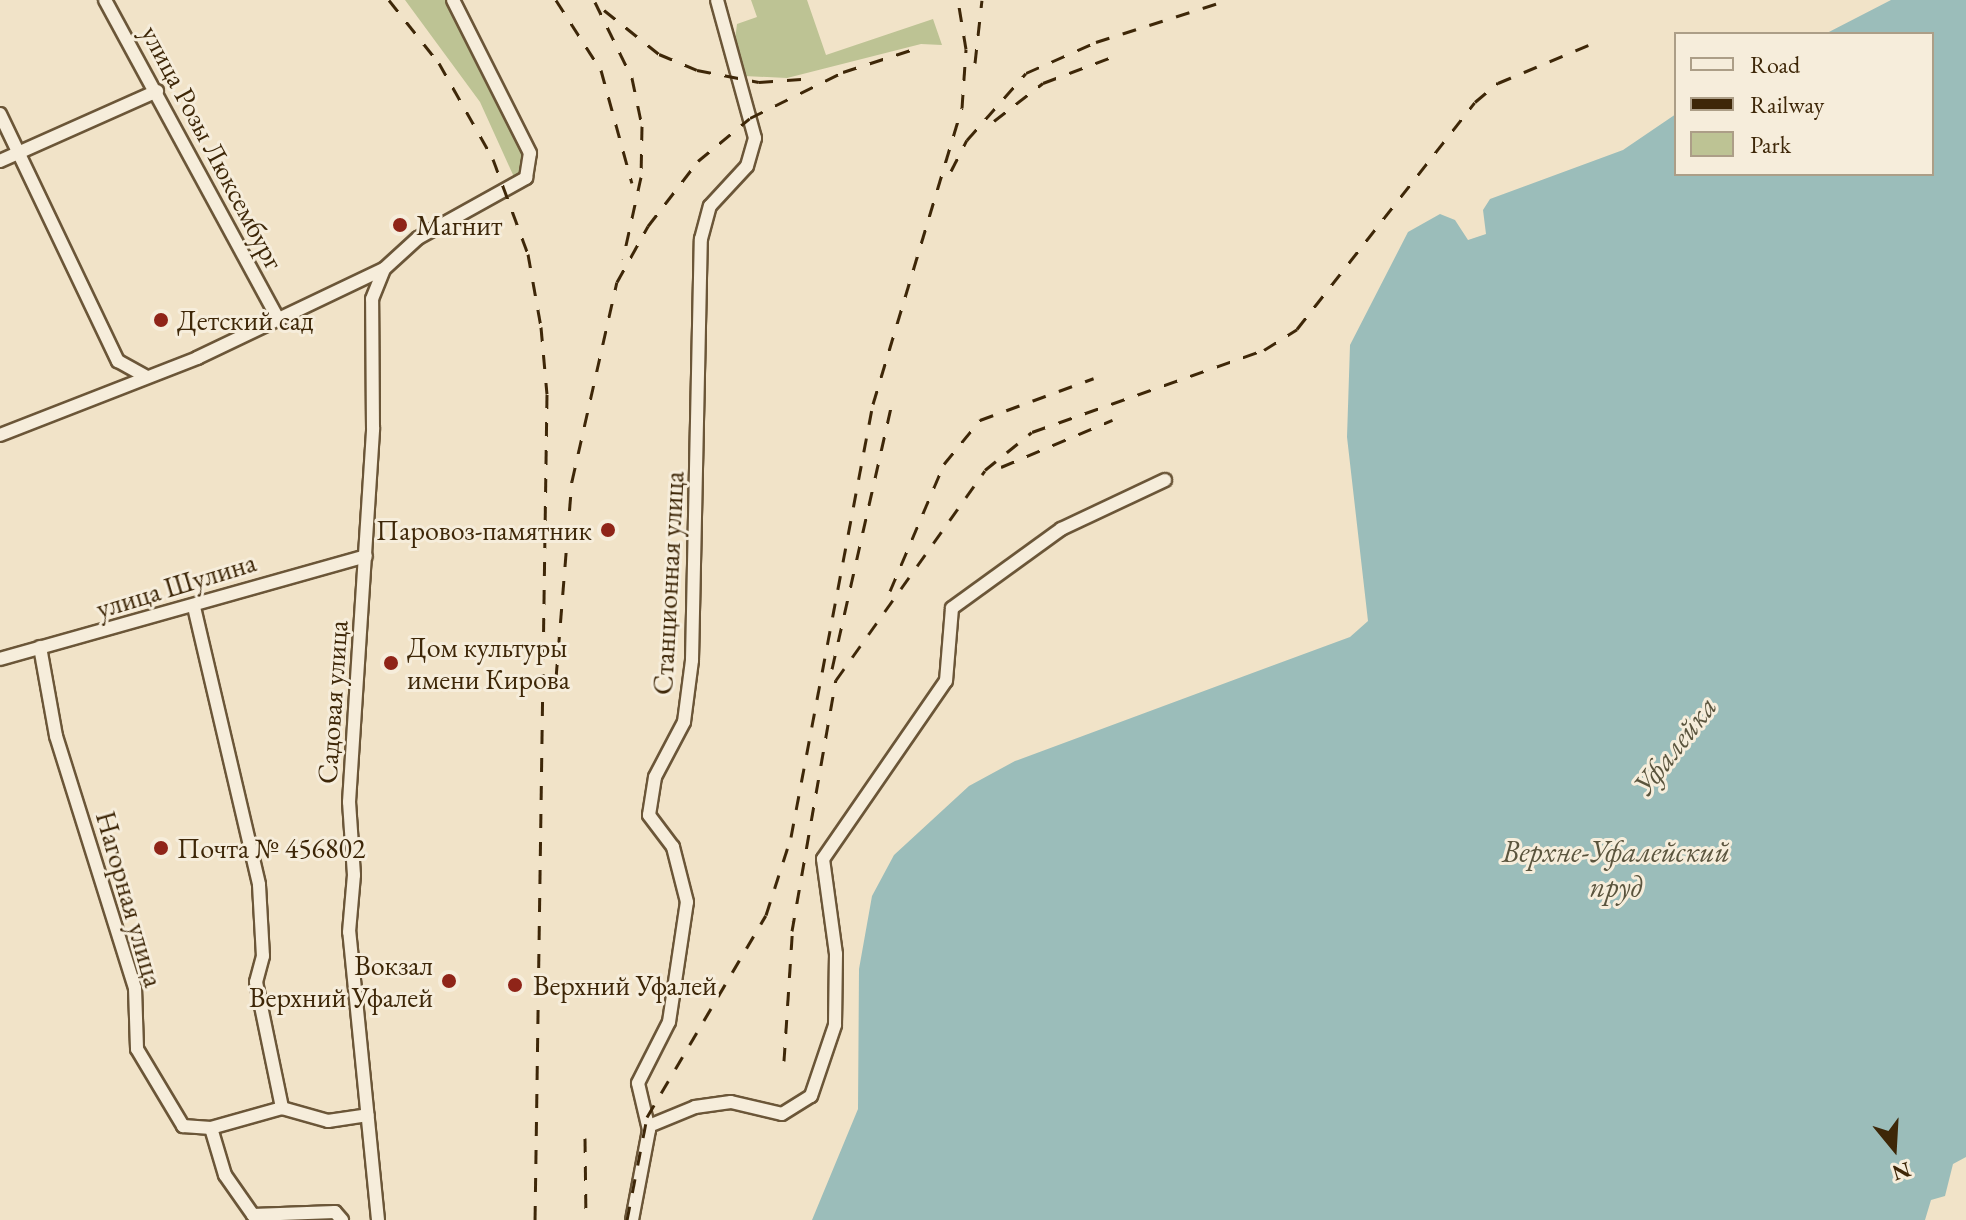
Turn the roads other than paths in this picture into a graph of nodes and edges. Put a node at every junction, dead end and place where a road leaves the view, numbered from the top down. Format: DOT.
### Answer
graph roads {
  1 [pos="105,0"];
  2 [pos="453,0"];
  3 [pos="717,0"];
  4 [pos="157,91"];
  5 [pos="0,114"];
  6 [pos="21,152"];
  7 [pos="0,161"];
  8 [pos="384,269"];
  9 [pos="277,317"];
  10 [pos="147,377"];
  11 [pos="0,435"];
  12 [pos="1165,480"];
  13 [pos="366,556"];
  14 [pos="194,607"];
  15 [pos="40,647"];
  16 [pos="0,659"];
  17 [pos="282,1108"];
  18 [pos="368,1115"];
  19 [pos="649,1126"];
  20 [pos="211,1128"];
  21 [pos="342,1220"];
  22 [pos="378,1220"];
  23 [pos="632,1220"];
  1 -- 4 [label="street, улица Розы Люксембург"];
  2 -- 8 [label="street"];
  3 -- 19 [label="street, Станционная улица"];
  4 -- 6 [label="street"];
  4 -- 9 [label="street, улица Розы Люксембург"];
  5 -- 6 [label="street"];
  6 -- 7 [label="street"];
  6 -- 10 [label="street"];
  8 -- 9 [label="street"];
  8 -- 13 [label="street, Садовая улица"];
  9 -- 10 [label="street"];
  10 -- 11 [label="street"];
  12 -- 19 [label="street"];
  13 -- 14 [label="street, улица Шулина"];
  13 -- 18 [label="street, Садовая улица"];
  14 -- 15 [label="street, улица Шулина"];
  14 -- 17 [label="street"];
  15 -- 16 [label="street, улица Шулина"];
  15 -- 20 [label="street, Нагорная улица"];
  17 -- 18 [label="street"];
  17 -- 20 [label="street"];
  18 -- 22 [label="street, Садовая улица"];
  19 -- 23 [label="street, Станционная улица"];
  20 -- 21 [label="street"];
}
